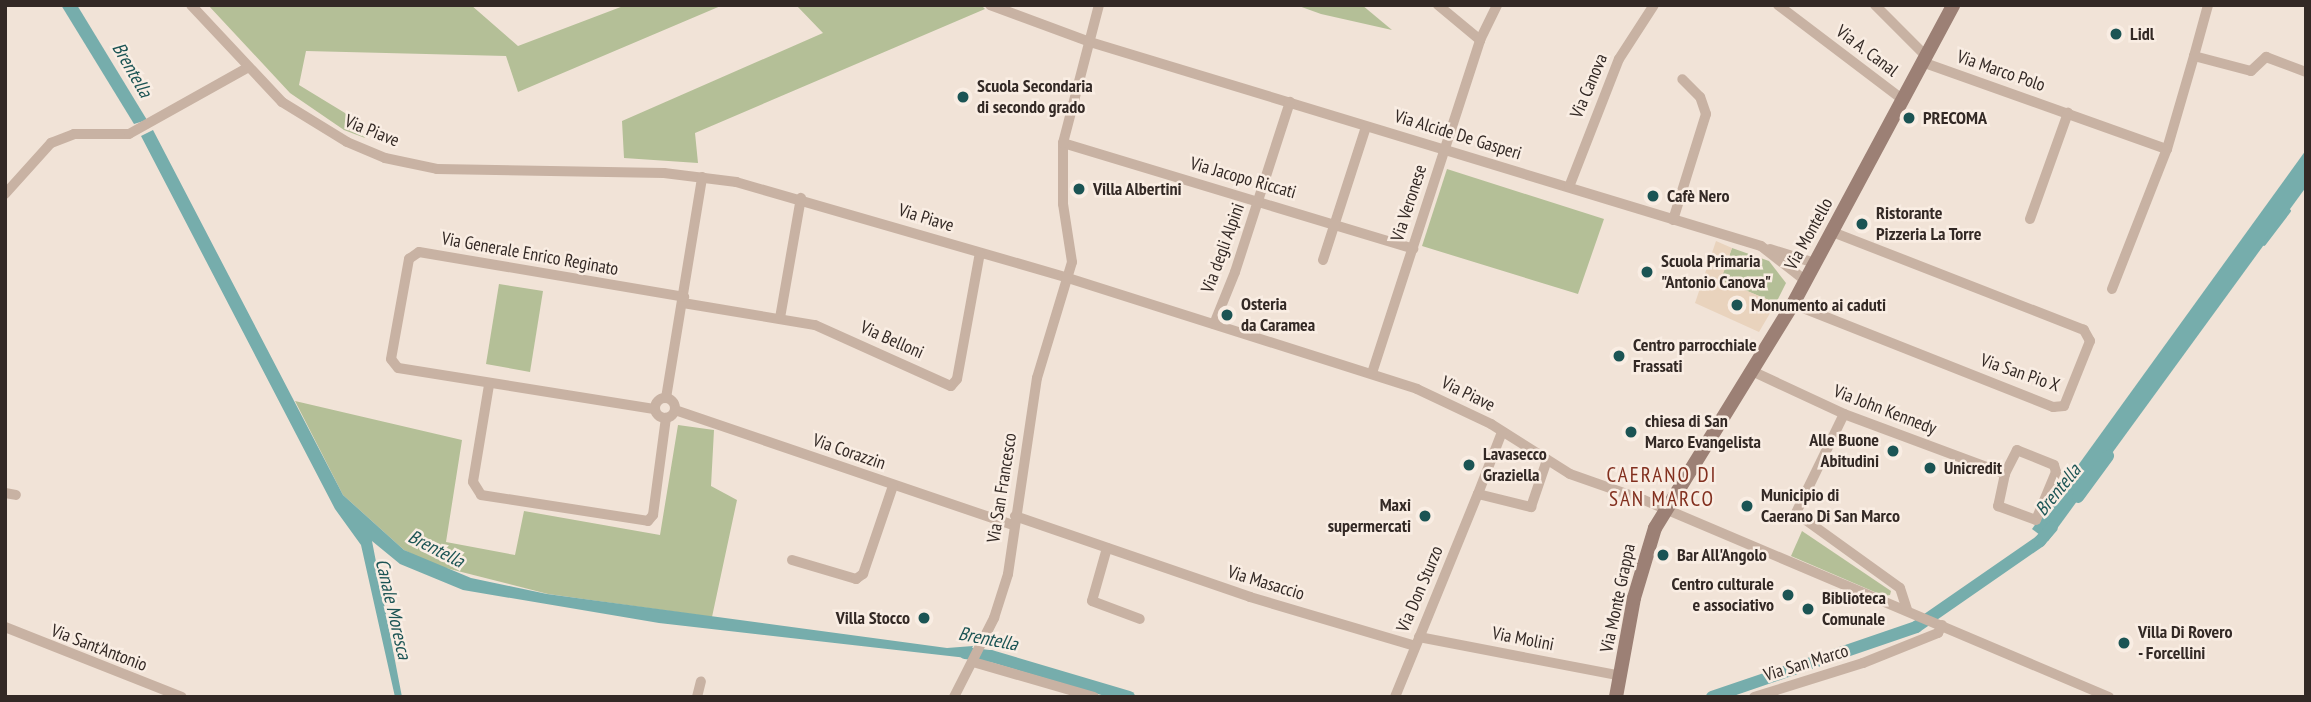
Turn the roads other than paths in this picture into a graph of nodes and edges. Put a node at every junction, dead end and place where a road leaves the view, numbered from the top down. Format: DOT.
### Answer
graph roads {
  1 [pos="191,5"];
  2 [pos="990,5"];
  3 [pos="1099,5"];
  4 [pos="1438,5"];
  5 [pos="1497,5"];
  6 [pos="1654,5"];
  7 [pos="1778,5"];
  8 [pos="1875,5"];
  9 [pos="1953,5"];
  10 [pos="2208,5"];
  11 [pos="1480,40"];
  12 [pos="1090,42"];
  13 [pos="2194,56"];
  14 [pos="1924,59"];
  15 [pos="249,67"];
  16 [pos="2306,72"];
  17 [pos="1682,79"];
  18 [pos="1902,99"];
  19 [pos="1290,102"];
  20 [pos="2068,113"];
  21 [pos="1366,127"];
  22 [pos="1063,143"];
  23 [pos="2167,149"];
  24 [pos="1444,150"];
  25 [pos="702,177"];
  26 [pos="1569,187"];
  27 [pos="5,194"];
  28 [pos="800,198"];
  29 [pos="1259,200"];
  30 [pos="2030,219"];
  31 [pos="1673,220"];
  32 [pos="1335,223"];
  33 [pos="1833,232"];
  34 [pos="1761,246"];
  35 [pos="1413,249"];
  36 [pos="980,253"];
  37 [pos="1323,260"];
  38 [pos="1815,263"];
  39 [pos="1068,278"];
  40 [pos="1806,281"];
  41 [pos="2112,289"];
  42 [pos="684,300"];
  43 [pos="1793,304"];
  44 [pos="779,318"];
  45 [pos="1214,324"];
  46 [pos="1754,372"];
  47 [pos="1372,373"];
  48 [pos="489,385"];
  49 [pos="666,398"];
  50 [pos="654,409"];
  51 [pos="671,414"];
  52 [pos="1844,414"];
  53 [pos="1502,432"];
  54 [pos="1547,460"];
  55 [pos="2005,474"];
  56 [pos="892,486"];
  57 [pos="1478,494"];
  58 [pos="1665,510"];
  59 [pos="1014,521"];
  60 [pos="1107,548"];
  61 [pos="792,559"];
  62 [pos="1910,612"];
  63 [pos="1140,619"];
  64 [pos="1936,623"];
  65 [pos="5,627"];
  66 [pos="1417,641"];
  67 [pos="973,661"];
  68 [pos="1621,676"];
  69 [pos="701,681"];
  70 [pos="182,697"];
  71 [pos="697,697"];
  72 [pos="954,697"];
  73 [pos="1094,697"];
  74 [pos="1395,697"];
  75 [pos="1616,697"];
  76 [pos="1754,697"];
  77 [pos="2109,697"];
  1 -- 15 [label="street, Via Piave"];
  2 -- 12 [label="street, Via Alcide De Gasperi"];
  3 -- 12 [label="street, Via San Francesco"];
  4 -- 11 [label="street"];
  5 -- 11 [label="street, Via Veronese"];
  6 -- 26 [label="street, Via Canova"];
  7 -- 18 [label="street, Via A. Canal"];
  8 -- 14 [label="street"];
  9 -- 14 [label="main road, Via Montello"];
  10 -- 13 [label="street"];
  11 -- 24 [label="street, Via Veronese"];
  12 -- 19 [label="street, Via Alcide De Gasperi"];
  12 -- 22 [label="street, Via San Francesco"];
  13 -- 16 [label="street"];
  13 -- 23 [label="street"];
  14 -- 18 [label="main road, Via Montello"];
  14 -- 20 [label="street, Via Marco Polo"];
  15 -- 25 [label="street, Via Piave"];
  15 -- 27 [label="street"];
  17 -- 31 [label="street"];
  18 -- 33 [label="main road, Via Montello"];
  19 -- 21 [label="street, Via Alcide De Gasperi"];
  19 -- 29 [label="street, Via degli Alpini"];
  20 -- 23 [label="street, Via Marco Polo"];
  20 -- 30 [label="street"];
  21 -- 24 [label="street, Via Alcide De Gasperi"];
  21 -- 32 [label="street"];
  22 -- 29 [label="street, Via Jacopo Riccati"];
  22 -- 39 [label="street, Via San Francesco"];
  23 -- 41 [label="street"];
  24 -- 26 [label="street, Via Alcide De Gasperi"];
  24 -- 35 [label="street, Via Veronese"];
  25 -- 28 [label="street, Via Piave"];
  25 -- 42 [label="street"];
  26 -- 31 [label="street, Via Alcide De Gasperi"];
  28 -- 36 [label="street, Via Piave"];
  28 -- 44 [label="street"];
  29 -- 32 [label="street, Via Jacopo Riccati"];
  29 -- 45 [label="street, Via degli Alpini"];
  31 -- 34 [label="street, Via Alcide De Gasperi"];
  32 -- 35 [label="street, Via Jacopo Riccati"];
  32 -- 37 [label="street"];
  33 -- 38 [label="main road, Via Montello"];
  33 -- 43 [label="street, Via San Pio X"];
  34 -- 38 [label="street"];
  34 -- 40 [label="street, Via Alcide De Gasperi"];
  35 -- 47 [label="street, Via Veronese"];
  36 -- 39 [label="street, Via Piave"];
  36 -- 44 [label="street, Via Belloni"];
  38 -- 40 [label="main road, Via Montello"];
  39 -- 45 [label="street, Via Piave"];
  39 -- 59 [label="street, Via San Francesco"];
  40 -- 43 [label="main road, Via Montello"];
  42 -- 44 [label="street, Via Belloni"];
  42 -- 48 [label="street, Via Generale Enrico Reginato"];
  42 -- 49 [label="street"];
  43 -- 46 [label="main road, Via Montello"];
  45 -- 47 [label="street, Via Piave"];
  46 -- 52 [label="street, Via John Kennedy"];
  46 -- 58 [label="main road, Via Montello"];
  47 -- 53 [label="street, Via Piave"];
  48 -- 50 [label="street, Via Generale Enrico Reginato"];
  48 -- 51 [label="street"];
  49 -- 50 [label="street"];
  49 -- 51 [label="street"];
  50 -- 51 [label="street, Via Corazzin"];
  51 -- 56 [label="street, Via Corazzin"];
  52 -- 55 [label="street, Via John Kennedy"];
  52 -- 62 [label="street"];
  53 -- 54 [label="street, Via Piave"];
  53 -- 57 [label="street, Via Don Sturzo"];
  54 -- 57 [label="street"];
  54 -- 58 [label="street, Via Piave"];
  55 -- 55 [label="street"];
  56 -- 59 [label="street, Via Corazzin"];
  56 -- 61 [label="street"];
  57 -- 66 [label="street, Via Don Sturzo"];
  58 -- 62 [label="street, Via Piave"];
  58 -- 68 [label="main road, Via Monte Grappa"];
  59 -- 60 [label="street, Via Masaccio"];
  59 -- 67 [label="street, Via San Francesco"];
  60 -- 63 [label="street"];
  60 -- 66 [label="street, Via Masaccio"];
  62 -- 64 [label="street, Via Piave"];
  64 -- 76 [label="street, Via San Marco"];
  64 -- 77 [label="street"];
  65 -- 70 [label="street, Via Sant'Antonio"];
  66 -- 68 [label="street, Via Molini"];
  66 -- 74 [label="street, Via Don Sturzo"];
  67 -- 72 [label="street, Via San Francesco"];
  67 -- 73 [label="street"];
  68 -- 75 [label="main road, Via Monte Grappa"];
  69 -- 71 [label="street"];
}
